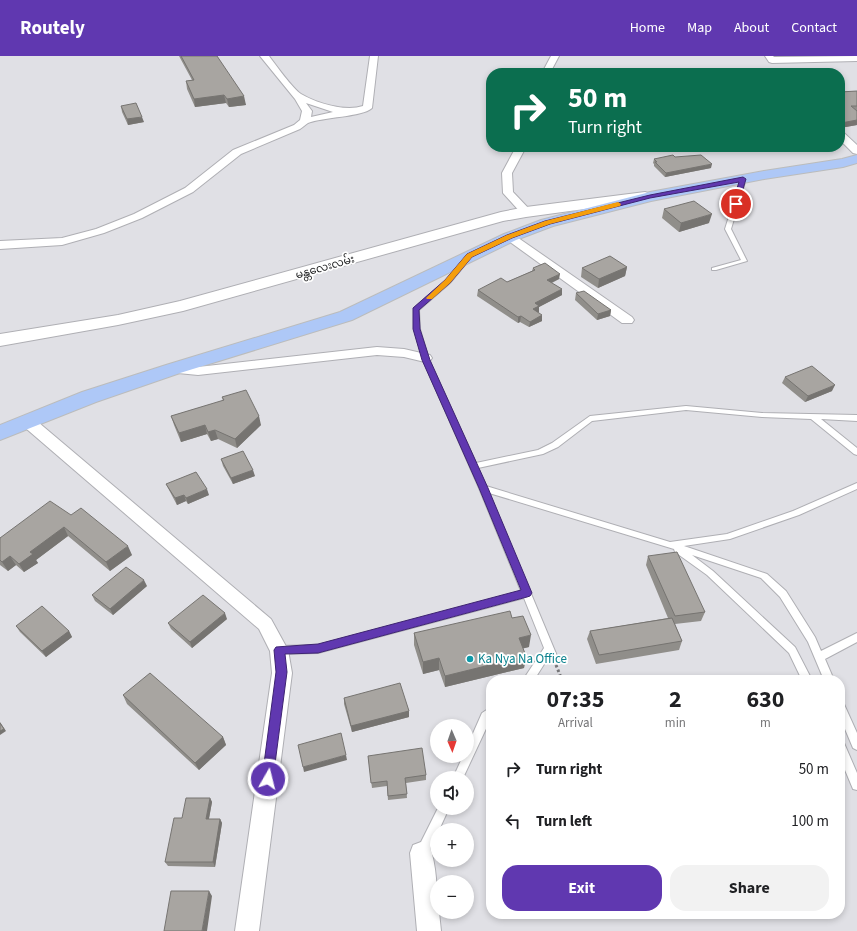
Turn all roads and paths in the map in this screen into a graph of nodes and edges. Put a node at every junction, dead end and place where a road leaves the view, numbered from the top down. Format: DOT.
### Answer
graph roads {
  1 [pos="264,56"];
  2 [pos="375,56"];
  3 [pos="555,56"];
  4 [pos="771,58"];
  5 [pos="857,58"];
  6 [pos="549,68"];
  7 [pos="779,68"];
  8 [pos="296,95"];
  9 [pos="343,113"];
  10 [pos="305,121"];
  11 [pos="845,139"];
  12 [pos="857,151"];
  13 [pos="518,152"];
  14 [pos="857,159"];
  15 [pos="743,179"];
  16 [pos="650,196"];
  17 [pos="526,212"];
  18 [pos="510,236"];
  19 [pos="0,245"];
  20 [pos="469,256"];
  21 [pos="714,268"];
  22 [pos="627,320"];
  23 [pos="0,340"];
  24 [pos="425,358"];
  25 [pos="173,369"];
  26 [pos="813,417"];
  27 [pos="857,418"];
  28 [pos="27,421"];
  29 [pos="0,433"];
  30 [pos="857,452"];
  31 [pos="474,466"];
  32 [pos="857,486"];
  33 [pos="484,488"];
  34 [pos="670,544"];
  35 [pos="527,593"];
  36 [pos="857,637"];
  37 [pos="279,650"];
  38 [pos="819,656"];
  39 [pos="533,675"];
  40 [pos="804,675"];
  41 [pos="827,675"];
  42 [pos="486,716"];
  43 [pos="845,716"];
  44 [pos="857,744"];
  45 [pos="845,757"];
  46 [pos="461,771"];
  47 [pos="857,785"];
  48 [pos="440,815"];
  49 [pos="421,853"];
  50 [pos="247,931"];
  51 [pos="430,931"];
  1 -- 8 [label="street"];
  2 -- 9 [label="street"];
  3 -- 6 [label="street"];
  4 -- 5 [label="street"];
  4 -- 7 [label="street"];
  8 -- 9 [label="street"];
  8 -- 10 [label="street"];
  9 -- 10 [label="street"];
  10 -- 19 [label="street"];
  11 -- 12 [label="street"];
  13 -- 17 [label="street"];
  14 -- 15 [label="main road"];
  15 -- 16 [label="main road"];
  15 -- 21 [label="lane"];
  16 -- 17 [label="main road, မန္တလေးလမ်း"];
  16 -- 18 [label="main road"];
  17 -- 23 [label="main road, မန္တလေးလမ်း"];
  18 -- 20 [label="main road"];
  18 -- 22 [label="street"];
  20 -- 24 [label="lane"];
  20 -- 25 [label="main road"];
  24 -- 25 [label="street"];
  24 -- 31 [label="lane"];
  25 -- 28 [label="main road"];
  26 -- 27 [label="lane"];
  26 -- 30 [label="lane"];
  26 -- 31 [label="lane"];
  28 -- 29 [label="main road"];
  28 -- 37 [label="street"];
  31 -- 33 [label="lane"];
  32 -- 34 [label="lane"];
  33 -- 34 [label="lane"];
  33 -- 35 [label="lane"];
  34 -- 38 [label="lane"];
  34 -- 40 [label="lane"];
  35 -- 37 [label="lane"];
  35 -- 39 [label="lane"];
  36 -- 38 [label="lane"];
  37 -- 50 [label="street"];
  38 -- 41 [label="lane"];
  42 -- 46 [label="lane"];
  43 -- 44 [label="lane"];
  45 -- 47 [label="lane"];
  48 -- 49 [label="lane"];
  49 -- 51 [label="street"];
}
